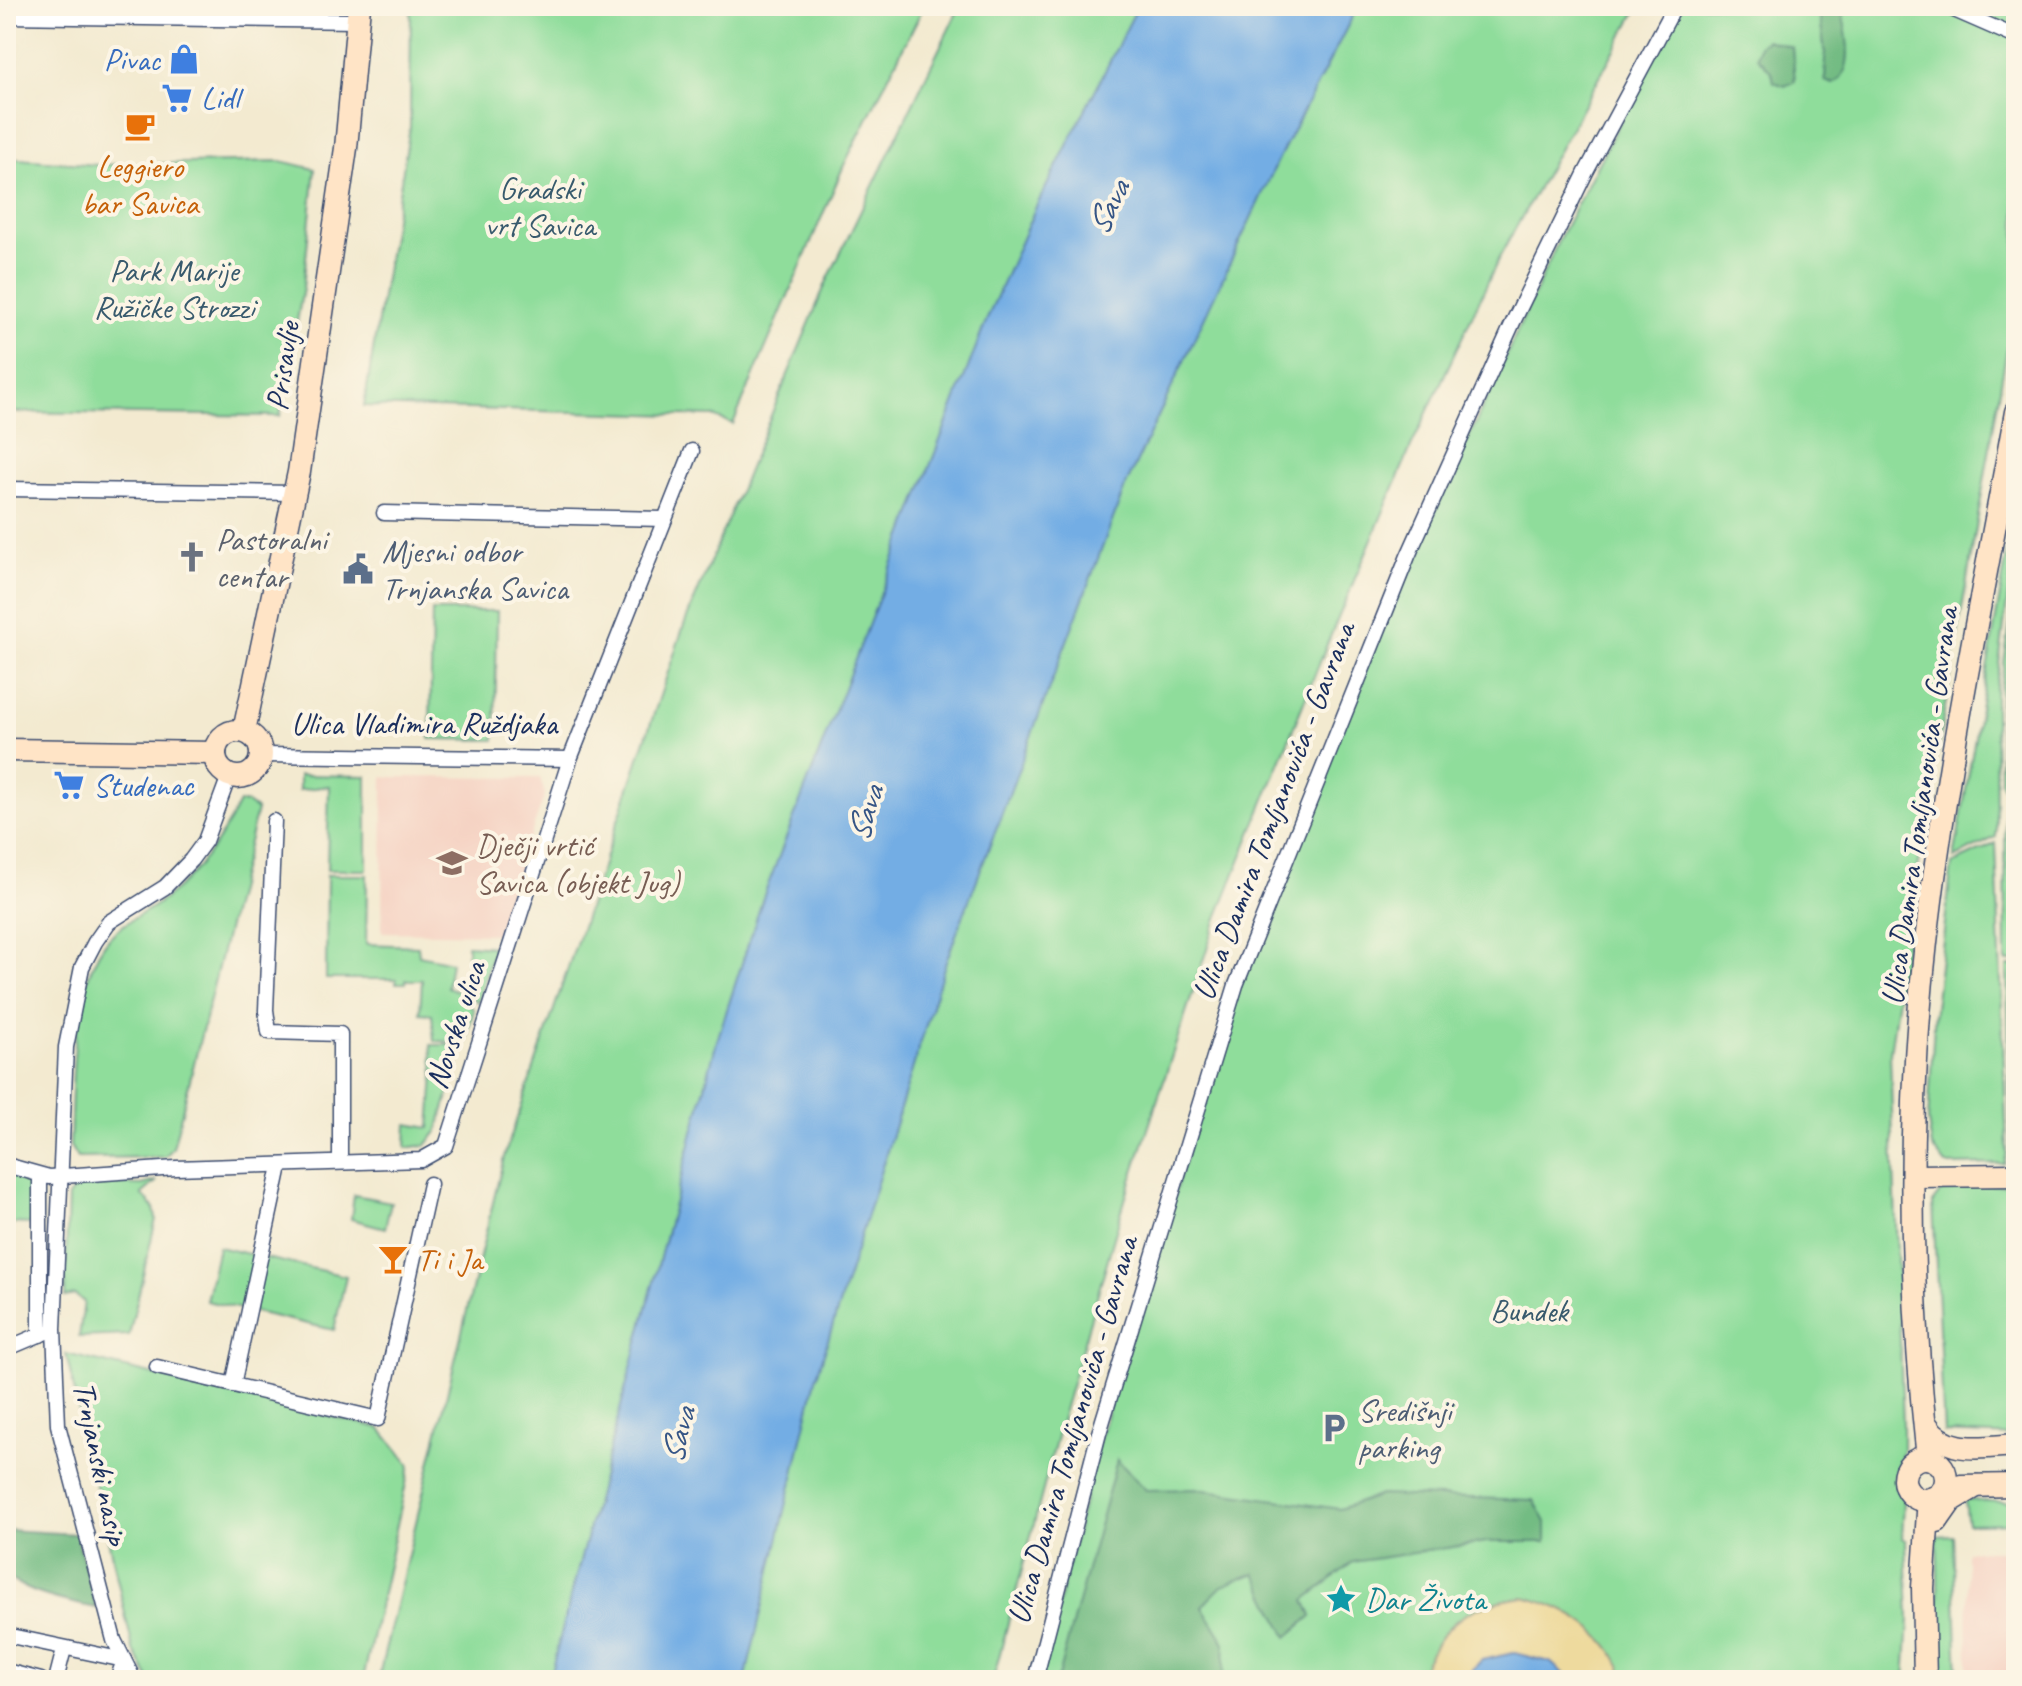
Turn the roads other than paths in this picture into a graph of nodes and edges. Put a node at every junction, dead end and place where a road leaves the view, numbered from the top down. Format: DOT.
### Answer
graph roads {
  1 [pos="1675,6"];
  2 [pos="1945,6"];
  3 [pos="113,12"];
  4 [pos="170,12"];
  5 [pos="206,13"];
  6 [pos="359,14"];
  7 [pos="6,16"];
  8 [pos="2016,37"];
  9 [pos="2016,412"];
  10 [pos="692,451"];
  11 [pos="6,489"];
  12 [pos="294,493"];
  13 [pos="384,513"];
  14 [pos="664,519"];
  15 [pos="244,731"];
  16 [pos="6,750"];
  17 [pos="215,753"];
  18 [pos="262,755"];
  19 [pos="570,759"];
  20 [pos="229,776"];
  21 [pos="274,821"];
  22 [pos="340,1162"];
  23 [pos="6,1165"];
  24 [pos="280,1166"];
  25 [pos="2016,1175"];
  26 [pos="40,1176"];
  27 [pos="59,1176"];
  28 [pos="1914,1176"];
  29 [pos="430,1184"];
  30 [pos="47,1332"];
  31 [pos="6,1349"];
  32 [pos="1918,1357"];
  33 [pos="157,1367"];
  34 [pos="233,1385"];
  35 [pos="1926,1424"];
  36 [pos="2016,1445"];
  37 [pos="2016,1458"];
  38 [pos="1925,1461"];
  39 [pos="2016,1485"];
  40 [pos="1976,1486"];
  41 [pos="1910,1493"];
  42 [pos="1937,1495"];
  43 [pos="1927,1548"];
  44 [pos="1923,1588"];
  45 [pos="6,1635"];
  46 [pos="64,1649"];
  47 [pos="124,1660"];
  48 [pos="6,1671"];
  49 [pos="41,1680"];
  50 [pos="56,1680"];
  51 [pos="117,1680"];
  52 [pos="134,1680"];
  53 [pos="1035,1680"];
  54 [pos="1925,1680"];
  1 -- 53 [label="street, Ulica Damira Tomljanovića - Gavrana"];
  2 -- 8 [label="street"];
  3 -- 4 [label="street"];
  3 -- 7 [label="street"];
  4 -- 5 [label="street"];
  5 -- 6 [label="street"];
  6 -- 12 [label="street, Prisavlje"];
  9 -- 28 [label="street, Ulica Damira Tomljanovića - Gavrana"];
  10 -- 14 [label="street, Ulica Vladimira Ruždjaka"];
  11 -- 12 [label="street"];
  12 -- 15 [label="street, Prisavlje"];
  13 -- 14 [label="street"];
  14 -- 19 [label="street, Ulica Vladimira Ruždjaka"];
  15 -- 17 [label="street"];
  15 -- 18 [label="street"];
  16 -- 17 [label="street"];
  17 -- 20 [label="street"];
  18 -- 19 [label="street, Ulica Vladimira Ruždjaka"];
  18 -- 20 [label="street"];
  19 -- 22 [label="street, Novska ulica"];
  20 -- 27 [label="street, Trnjanski nasip"];
  21 -- 22 [label="street"];
  22 -- 24 [label="street, Novska ulica"];
  23 -- 26 [label="street"];
  24 -- 27 [label="street, Novska ulica"];
  24 -- 34 [label="street"];
  25 -- 28 [label="street"];
  26 -- 27 [label="street"];
  26 -- 30 [label="street, Trnjanski nasip"];
  27 -- 30 [label="street, Trnjanski nasip"];
  28 -- 32 [label="street, Ulica Damira Tomljanovića - Gavrana"];
  29 -- 34 [label="street"];
  30 -- 31 [label="street"];
  30 -- 47 [label="street, Trnjanski nasip"];
  32 -- 35 [label="street, Ulica Damira Tomljanovića - Gavrana"];
  32 -- 38 [label="street, Ulica Damira Tomljanovića - Gavrana"];
  33 -- 34 [label="street"];
  35 -- 36 [label="street"];
  35 -- 38 [label="street, Ulica Damira Tomljanovića - Gavrana"];
  37 -- 38 [label="street"];
  38 -- 41 [label="street"];
  38 -- 42 [label="street"];
  39 -- 40 [label="street"];
  40 -- 42 [label="street"];
  40 -- 43 [label="street"];
  41 -- 42 [label="street"];
  41 -- 44 [label="street"];
  42 -- 43 [label="street"];
  43 -- 44 [label="street"];
  44 -- 54 [label="street"];
  45 -- 46 [label="street"];
  46 -- 47 [label="street"];
  46 -- 50 [label="street"];
  47 -- 51 [label="street"];
  47 -- 52 [label="street, Trnjanski nasip"];
  48 -- 49 [label="street"];
}
